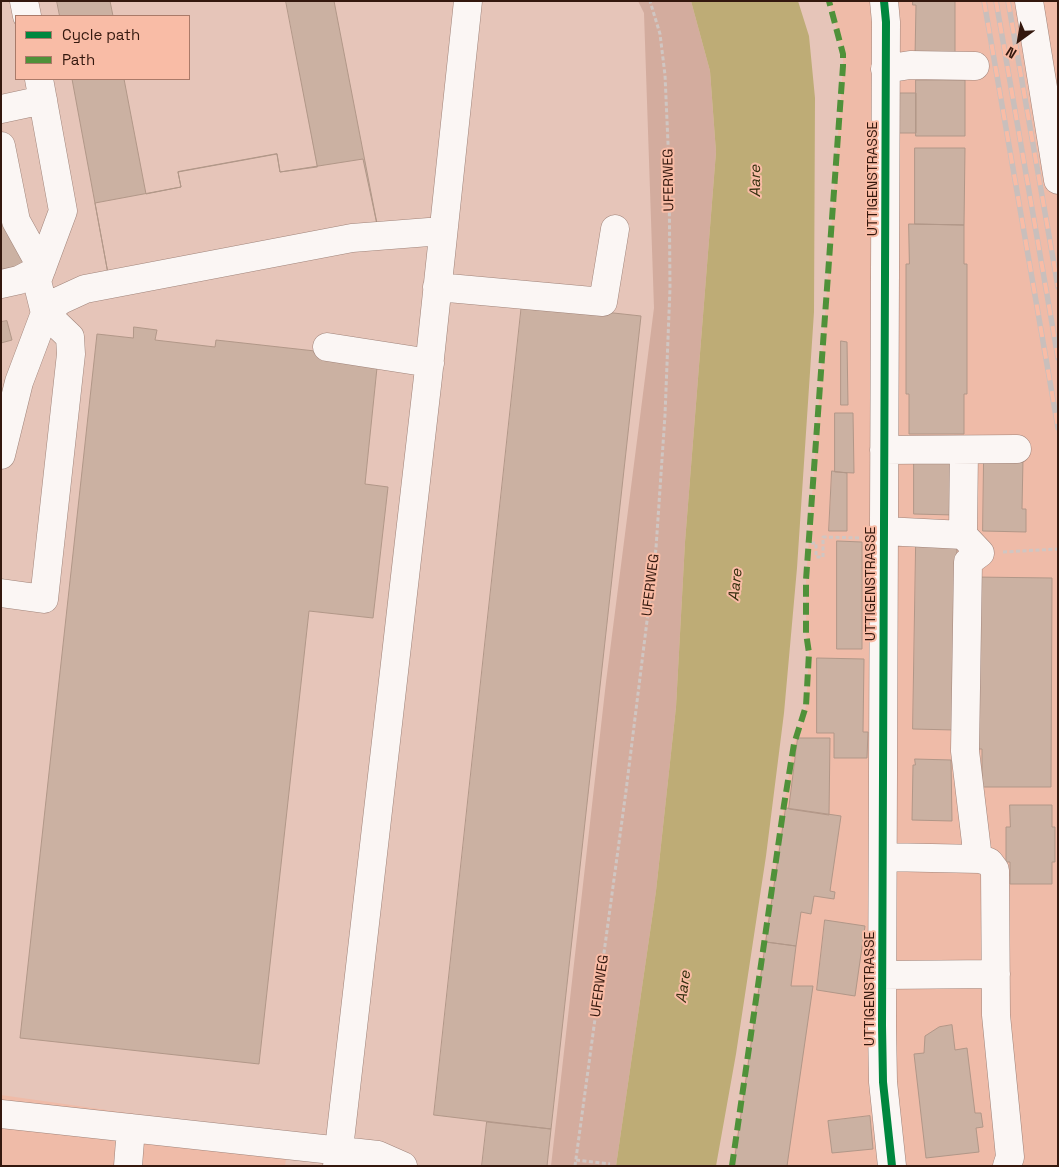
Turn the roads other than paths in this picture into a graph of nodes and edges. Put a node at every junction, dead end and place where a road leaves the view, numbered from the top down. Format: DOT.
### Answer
graph roads {
  1 [pos="24,1"];
  2 [pos="468,1"];
  3 [pos="884,1"];
  4 [pos="1029,1"];
  5 [pos="27,15"];
  6 [pos="975,66"];
  7 [pos="885,68"];
  8 [pos="41,89"];
  9 [pos="1,109"];
  10 [pos="1,146"];
  11 [pos="1058,180"];
  12 [pos="616,229"];
  13 [pos="442,231"];
  14 [pos="42,268"];
  15 [pos="1,284"];
  16 [pos="437,287"];
  17 [pos="45,313"];
  18 [pos="326,347"];
  19 [pos="430,363"];
  20 [pos="884,450"];
  21 [pos="964,450"];
  22 [pos="1017,450"];
  23 [pos="1,455"];
  24 [pos="873,534"];
  25 [pos="971,544"];
  26 [pos="1,593"];
  27 [pos="883,857"];
  28 [pos="978,859"];
  29 [pos="996,974"];
  30 [pos="882,975"];
  31 [pos="1,1114"];
  32 [pos="131,1128"];
  33 [pos="338,1158"];
  34 [pos="128,1166"];
  35 [pos="403,1166"];
  36 [pos="892,1166"];
  37 [pos="1007,1166"];
  1 -- 5 [label="street"];
  2 -- 13 [label="street"];
  3 -- 7 [label="street, UTTIGENSTRASSE"];
  4 -- 11 [label="street"];
  6 -- 7 [label="street"];
  7 -- 20 [label="street, UTTIGENSTRASSE"];
  8 -- 9 [label="street"];
  8 -- 14 [label="street"];
  10 -- 14 [label="street"];
  12 -- 16 [label="street"];
  13 -- 16 [label="street"];
  13 -- 17 [label="street"];
  14 -- 15 [label="street"];
  14 -- 17 [label="street"];
  16 -- 19 [label="street"];
  17 -- 23 [label="street"];
  17 -- 26 [label="street"];
  18 -- 19 [label="street"];
  19 -- 33 [label="street"];
  20 -- 21 [label="street"];
  20 -- 24 [label="street, UTTIGENSTRASSE"];
  21 -- 22 [label="street"];
  21 -- 25 [label="street"];
  24 -- 25 [label="street"];
  24 -- 27 [label="street, UTTIGENSTRASSE"];
  25 -- 28 [label="street"];
  27 -- 28 [label="street"];
  27 -- 30 [label="street, UTTIGENSTRASSE"];
  28 -- 29 [label="street"];
  29 -- 30 [label="street"];
  29 -- 37 [label="street"];
  30 -- 36 [label="street, UTTIGENSTRASSE"];
  31 -- 32 [label="street"];
  32 -- 33 [label="street"];
  32 -- 34 [label="street"];
  33 -- 35 [label="street"];
}
